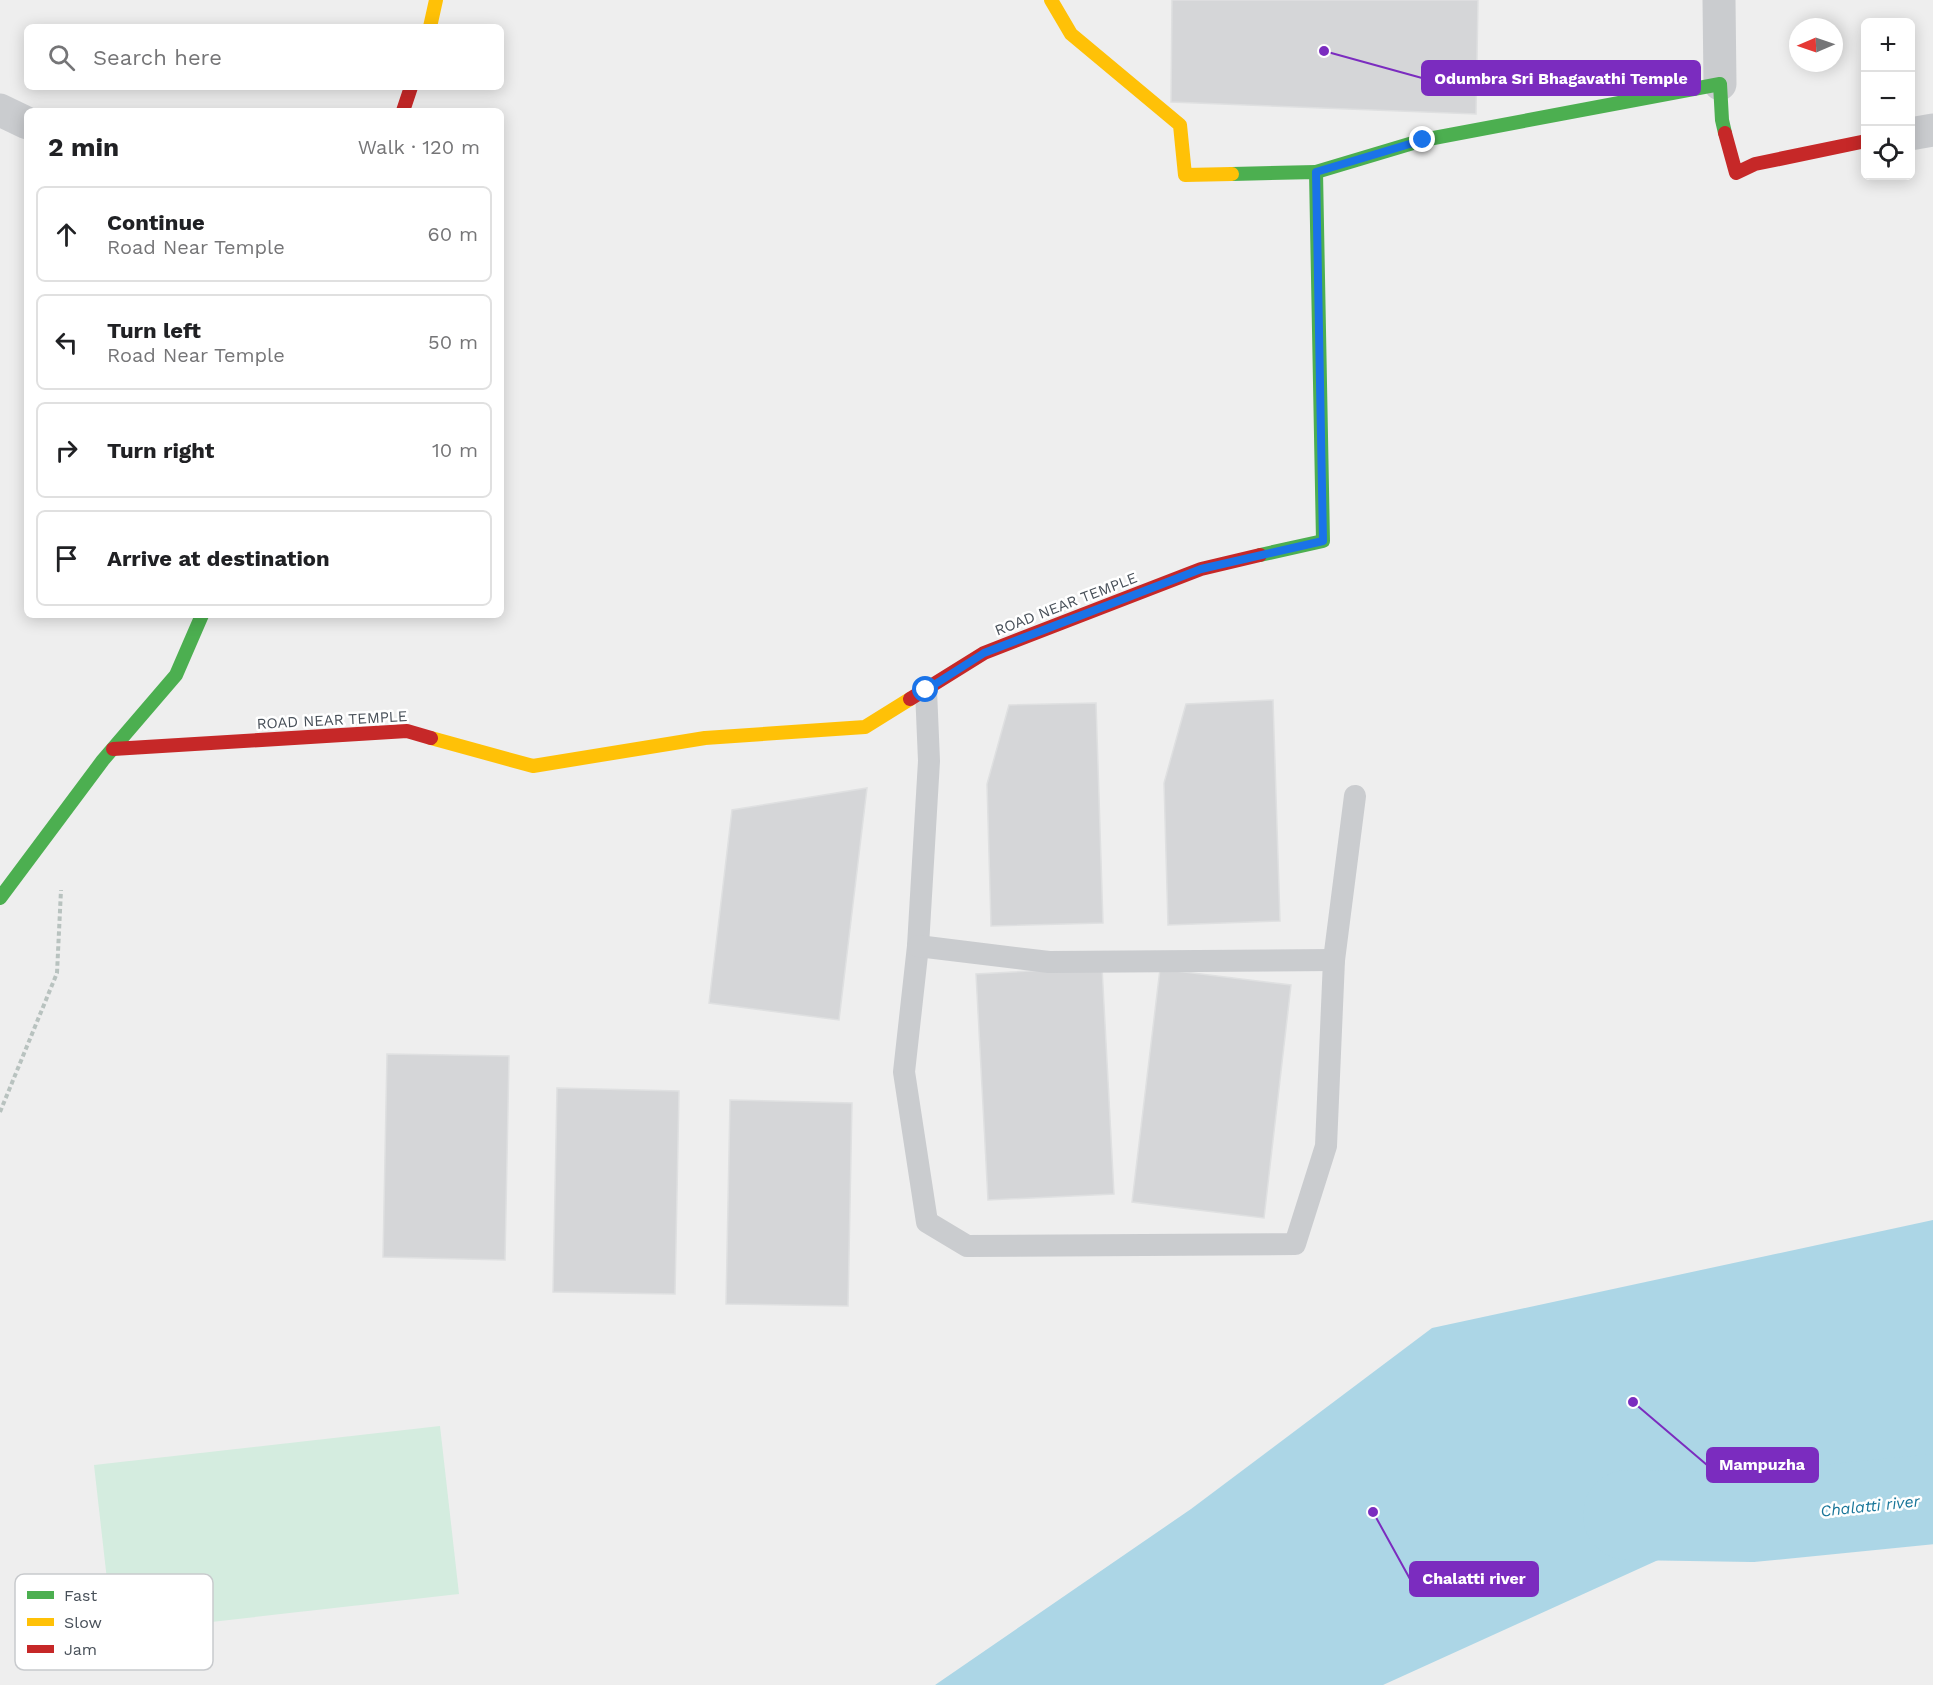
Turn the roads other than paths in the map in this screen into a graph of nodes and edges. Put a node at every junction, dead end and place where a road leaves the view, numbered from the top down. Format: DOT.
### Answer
graph roads {
  1 [pos="435,0"];
  2 [pos="1051,0"];
  3 [pos="1719,0"];
  4 [pos="431,24"];
  5 [pos="1720,84"];
  6 [pos="410,90"];
  7 [pos="404,108"];
  8 [pos="0,110"];
  9 [pos="24,122"];
  10 [pos="1933,130"];
  11 [pos="1915,133"];
  12 [pos="1861,142"];
  13 [pos="1316,172"];
  14 [pos="201,618"];
  15 [pos="926,690"];
  16 [pos="113,749"];
  17 [pos="1355,796"];
  18 [pos="0,898"];
  19 [pos="918,946"];
  20 [pos="1334,960"];
  1 -- 4 [label="street"];
  2 -- 13 [label="street"];
  3 -- 5 [label="street"];
  5 -- 12 [label="street"];
  5 -- 13 [label="street"];
  6 -- 7 [label="street"];
  8 -- 9 [label="street"];
  10 -- 11 [label="street"];
  13 -- 15 [label="street, ROAD NEAR TEMPLE"];
  14 -- 16 [label="street"];
  15 -- 16 [label="street, ROAD NEAR TEMPLE"];
  15 -- 19 [label="lane"];
  16 -- 18 [label="street"];
  17 -- 20 [label="lane"];
  19 -- 20 [label="lane"];
  19 -- 20 [label="lane"];
}
